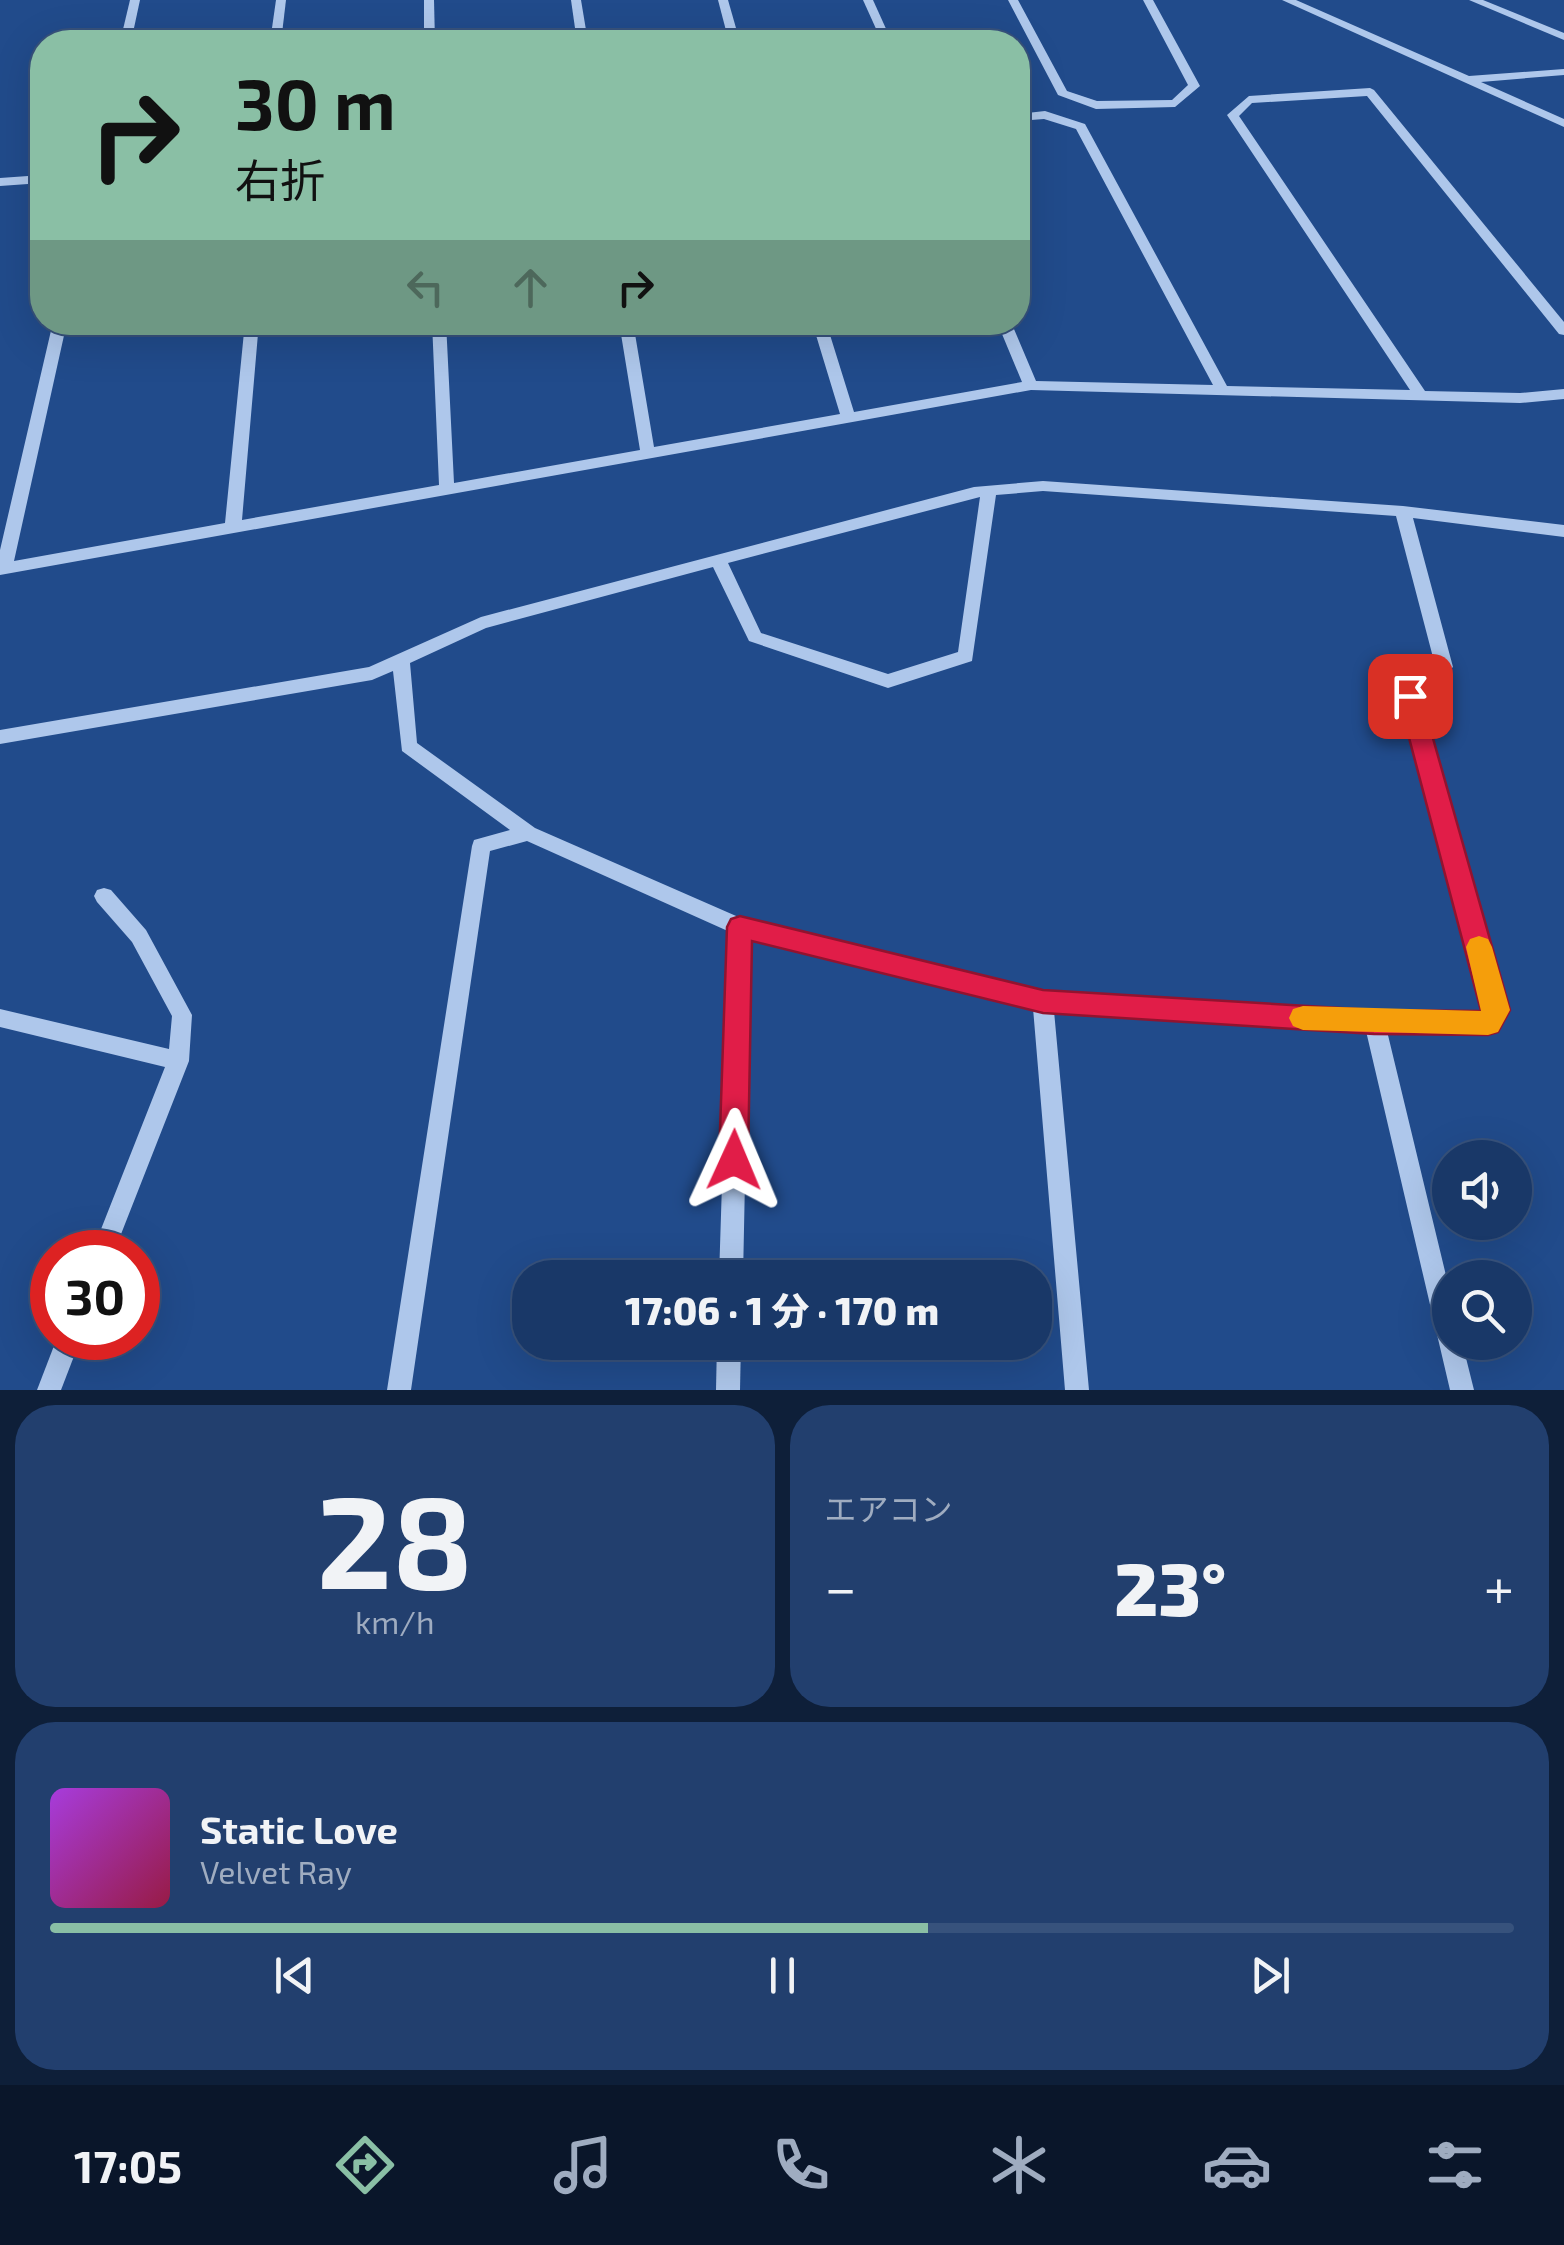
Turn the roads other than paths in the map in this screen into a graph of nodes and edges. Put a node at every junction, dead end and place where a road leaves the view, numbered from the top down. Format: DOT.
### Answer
graph roads {
  1 [pos="135,0"];
  2 [pos="280,0"];
  3 [pos="429,0"];
  4 [pos="576,0"];
  5 [pos="723,0"];
  6 [pos="868,0"];
  7 [pos="1013,0"];
  8 [pos="1148,0"];
  9 [pos="1287,0"];
  10 [pos="1474,0"];
  11 [pos="129,30"];
  12 [pos="277,30"];
  13 [pos="430,30"];
  14 [pos="581,30"];
  15 [pos="732,30"];
  16 [pos="882,30"];
  17 [pos="1029,30"];
  18 [pos="1030,32"];
  19 [pos="1564,38"];
  20 [pos="1564,72"];
  21 [pos="1466,80"];
  22 [pos="1030,117"];
  23 [pos="1564,123"];
  24 [pos="30,180"];
  25 [pos="0,182"];
  26 [pos="1564,331"];
  27 [pos="57,335"];
  28 [pos="251,335"];
  29 [pos="441,335"];
  30 [pos="628,335"];
  31 [pos="822,335"];
  32 [pos="1009,335"];
  33 [pos="1030,386"];
  34 [pos="1221,388"];
  35 [pos="1564,394"];
  36 [pos="1420,395"];
  37 [pos="848,418"];
  38 [pos="648,454"];
  39 [pos="447,490"];
  40 [pos="990,490"];
  41 [pos="1403,511"];
  42 [pos="233,528"];
  43 [pos="1564,531"];
  44 [pos="718,560"];
  45 [pos="2,568"];
  46 [pos="401,660"];
  47 [pos="0,736"];
  48 [pos="528,833"];
  49 [pos="104,896"];
  50 [pos="740,927"];
  51 [pos="1043,1002"];
  52 [pos="1374,1022"];
  53 [pos="3,1025"];
  54 [pos="178,1061"];
  55 [pos="112,1230"];
  56 [pos="731,1260"];
  57 [pos="1432,1266"];
  58 [pos="60,1360"];
  59 [pos="729,1360"];
  60 [pos="1454,1360"];
  61 [pos="48,1390"];
  62 [pos="399,1390"];
  63 [pos="728,1390"];
  64 [pos="1077,1390"];
  65 [pos="1462,1390"];
  1 -- 11 [label="street"];
  2 -- 12 [label="street"];
  3 -- 13 [label="street"];
  4 -- 14 [label="street"];
  5 -- 15 [label="street"];
  6 -- 16 [label="street"];
  7 -- 17 [label="street"];
  8 -- 18 [label="street"];
  9 -- 21 [label="street"];
  10 -- 19 [label="street"];
  20 -- 21 [label="street"];
  21 -- 23 [label="street"];
  22 -- 34 [label="street"];
  24 -- 25 [label="street"];
  26 -- 36 [label="street"];
  27 -- 45 [label="street"];
  28 -- 42 [label="street"];
  29 -- 39 [label="street"];
  30 -- 38 [label="street"];
  31 -- 37 [label="street"];
  32 -- 33 [label="street"];
  33 -- 34 [label="street"];
  33 -- 37 [label="street"];
  34 -- 36 [label="street"];
  35 -- 36 [label="street"];
  37 -- 38 [label="street"];
  38 -- 39 [label="street"];
  39 -- 42 [label="street"];
  40 -- 41 [label="street"];
  40 -- 44 [label="street"];
  40 -- 44 [label="street"];
  41 -- 43 [label="street"];
  41 -- 52 [label="street"];
  42 -- 45 [label="street"];
  44 -- 46 [label="street"];
  46 -- 47 [label="street"];
  46 -- 48 [label="street"];
  48 -- 50 [label="street"];
  48 -- 62 [label="street"];
  49 -- 54 [label="street"];
  50 -- 51 [label="street"];
  50 -- 56 [label="street"];
  51 -- 52 [label="street"];
  51 -- 64 [label="street"];
  52 -- 57 [label="street"];
  53 -- 54 [label="street"];
  54 -- 55 [label="street"];
  58 -- 61 [label="street"];
  59 -- 63 [label="street"];
  60 -- 65 [label="street"];
}
